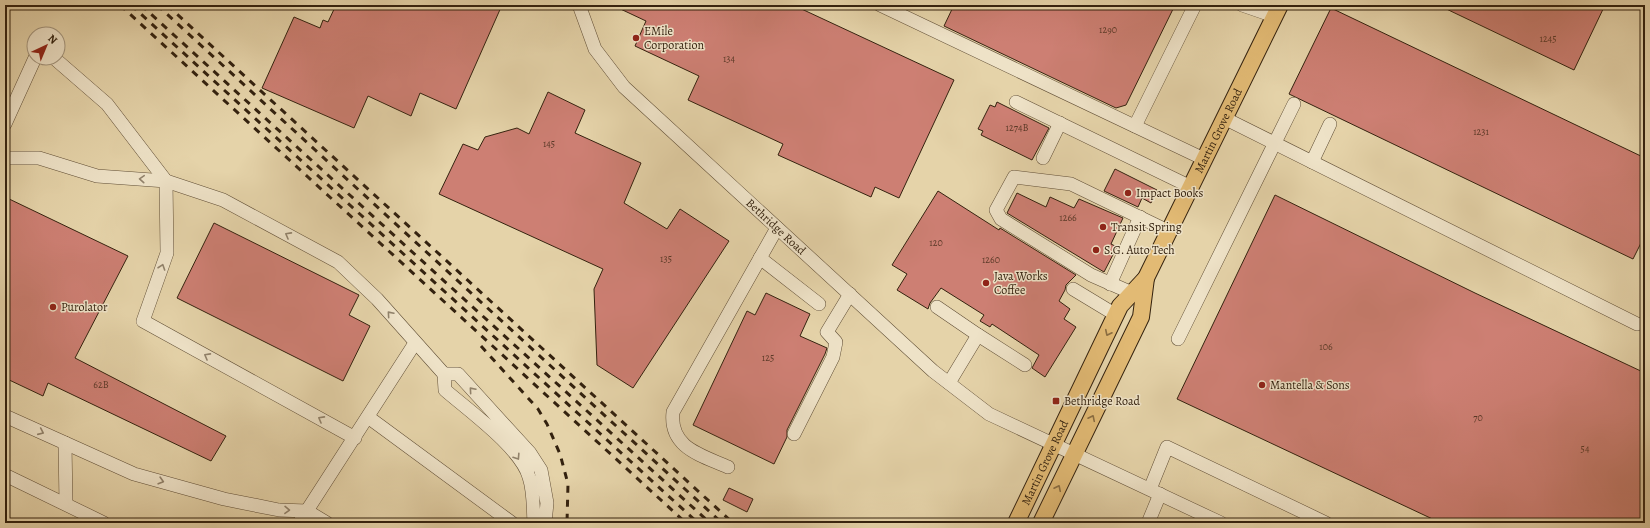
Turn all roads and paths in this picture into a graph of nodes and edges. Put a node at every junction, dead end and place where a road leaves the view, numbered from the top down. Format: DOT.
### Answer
graph roads {
  1 [pos="579,5"];
  2 [pos="880,5"];
  3 [pos="1195,5"];
  4 [pos="1242,5"];
  5 [pos="1277,11"];
  6 [pos="31,66"];
  7 [pos="63,66"];
  8 [pos="1016,102"];
  9 [pos="1294,104"];
  10 [pos="1224,118"];
  11 [pos="1060,123"];
  12 [pos="5,124"];
  13 [pos="1330,124"];
  14 [pos="1135,126"];
  15 [pos="1275,143"];
  16 [pos="5,158"];
  17 [pos="1043,158"];
  18 [pos="1204,159"];
  19 [pos="1312,162"];
  20 [pos="166,180"];
  21 [pos="1191,187"];
  22 [pos="1140,217"];
  23 [pos="777,228"];
  24 [pos="1168,230"];
  25 [pos="760,258"];
  26 [pos="1146,278"];
  27 [pos="1110,284"];
  28 [pos="1073,289"];
  29 [pos="1132,293"];
  30 [pos="850,294"];
  31 [pos="819,304"];
  32 [pos="937,307"];
  33 [pos="1116,315"];
  34 [pos="1637,324"];
  35 [pos="978,335"];
  36 [pos="1178,339"];
  37 [pos="415,343"];
  38 [pos="1025,365"];
  39 [pos="444,374"];
  40 [pos="949,383"];
  41 [pos="5,416"];
  42 [pos="368,417"];
  43 [pos="794,434"];
  44 [pos="355,438"];
  45 [pos="64,443"];
  46 [pos="1055,444"];
  47 [pos="1075,453"];
  48 [pos="728,467"];
  49 [pos="5,475"];
  50 [pos="1155,491"];
  51 [pos="66,504"];
  52 [pos="307,511"];
  53 [pos="95,521"];
  54 [pos="299,523"];
  55 [pos="327,523"];
  56 [pos="512,523"];
  57 [pos="534,523"];
  58 [pos="545,523"];
  59 [pos="1016,523"];
  60 [pos="1041,523"];
  61 [pos="1148,523"];
  62 [pos="1221,523"];
  63 [pos="1326,523"];
  1 -- 23 [label="street, Bethridge Road"];
  2 -- 14 [label="street"];
  3 -- 14 [label="street"];
  4 -- 5 [label="street"];
  5 -- 10 [label="main road, Martin Grove Road"];
  6 -- 12 [label="street"];
  7 -- 20 [label="street"];
  8 -- 11 [label="street"];
  9 -- 15 [label="street"];
  10 -- 15 [label="street"];
  10 -- 18 [label="main road, Martin Grove Road"];
  11 -- 17 [label="street"];
  11 -- 21 [label="street"];
  13 -- 19 [label="street"];
  14 -- 18 [label="street"];
  15 -- 19 [label="street"];
  15 -- 36 [label="street"];
  20 -- 16 [label="street, one-way"];
  18 -- 21 [label="main road, Martin Grove Road"];
  19 -- 34 [label="street"];
  37 -- 20 [label="street, one-way"];
  44 -- 20 [label="street, one-way"];
  21 -- 24 [label="main road, Martin Grove Road"];
  22 -- 24 [label="street"];
  22 -- 27 [label="street"];
  22 -- 27 [label="street"];
  23 -- 25 [label="street"];
  23 -- 30 [label="street, Bethridge Road"];
  24 -- 26 [label="main road, Martin Grove Road"];
  25 -- 31 [label="street"];
  25 -- 48 [label="street"];
  26 -- 29 [label="main road, Martin Grove Road"];
  47 -- 26 [label="main road, Martin Grove Road, one-way"];
  27 -- 29 [label="street"];
  28 -- 33 [label="street"];
  29 -- 33 [label="main road, Martin Grove Road"];
  30 -- 40 [label="street, Bethridge Road"];
  30 -- 43 [label="street"];
  32 -- 35 [label="street"];
  33 -- 46 [label="main road, Martin Grove Road, one-way"];
  35 -- 38 [label="street"];
  35 -- 40 [label="street"];
  37 -- 39 [label="street"];
  37 -- 42 [label="street"];
  39 -- 57 [label="street, one-way"];
  58 -- 39 [label="street, one-way"];
  40 -- 46 [label="street, Bethridge Road"];
  41 -- 45 [label="street, one-way"];
  42 -- 44 [label="street"];
  42 -- 56 [label="street"];
  44 -- 52 [label="street"];
  45 -- 51 [label="street"];
  45 -- 52 [label="street, one-way"];
  46 -- 47 [label="street, Bethridge Road"];
  46 -- 59 [label="main road, Martin Grove Road"];
  47 -- 50 [label="street, Bethridge Road"];
  60 -- 47 [label="main road, Martin Grove Road, one-way"];
  49 -- 51 [label="street"];
  50 -- 61 [label="street"];
  50 -- 62 [label="street, Bethridge Road"];
  50 -- 63 [label="street"];
  51 -- 53 [label="street"];
  52 -- 54 [label="street"];
  52 -- 55 [label="street"];
}
